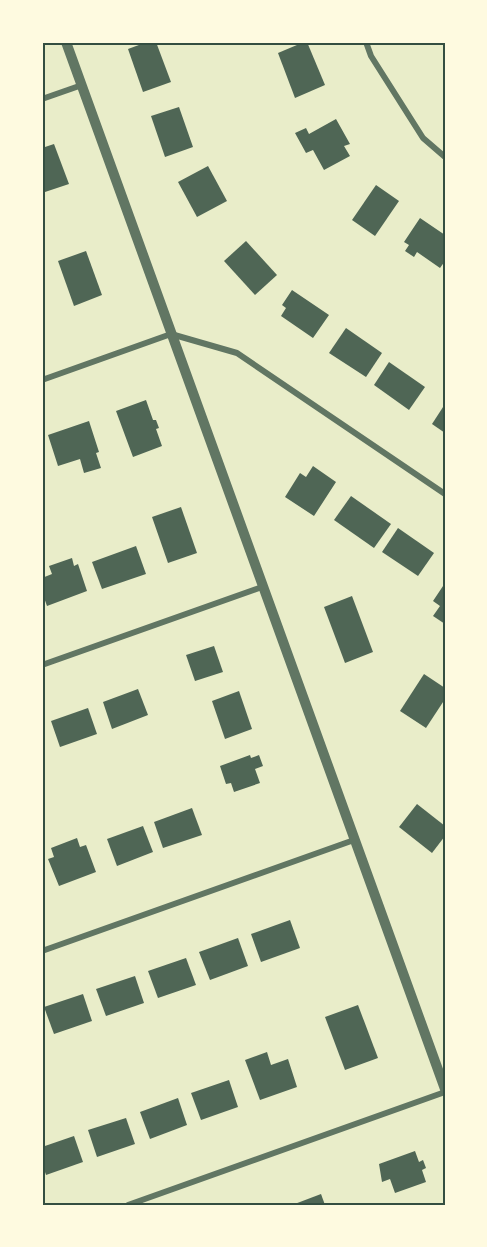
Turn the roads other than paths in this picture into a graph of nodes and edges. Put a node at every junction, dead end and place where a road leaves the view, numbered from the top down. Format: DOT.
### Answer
graph roads {
  1 [pos="66,42"];
  2 [pos="366,42"];
  3 [pos="82,85"];
  4 [pos="42,99"];
  5 [pos="445,157"];
  6 [pos="171,334"];
  7 [pos="42,380"];
  8 [pos="445,495"];
  9 [pos="262,587"];
  10 [pos="42,665"];
  11 [pos="354,840"];
  12 [pos="42,951"];
  13 [pos="445,1090"];
  14 [pos="128,1205"];
  1 -- 3 [label="street"];
  2 -- 5 [label="street"];
  3 -- 4 [label="street"];
  3 -- 6 [label="street"];
  6 -- 7 [label="street"];
  6 -- 8 [label="street"];
  6 -- 9 [label="street"];
  9 -- 10 [label="street"];
  9 -- 11 [label="street"];
  11 -- 12 [label="street"];
  11 -- 13 [label="street"];
  13 -- 14 [label="street"];
}
